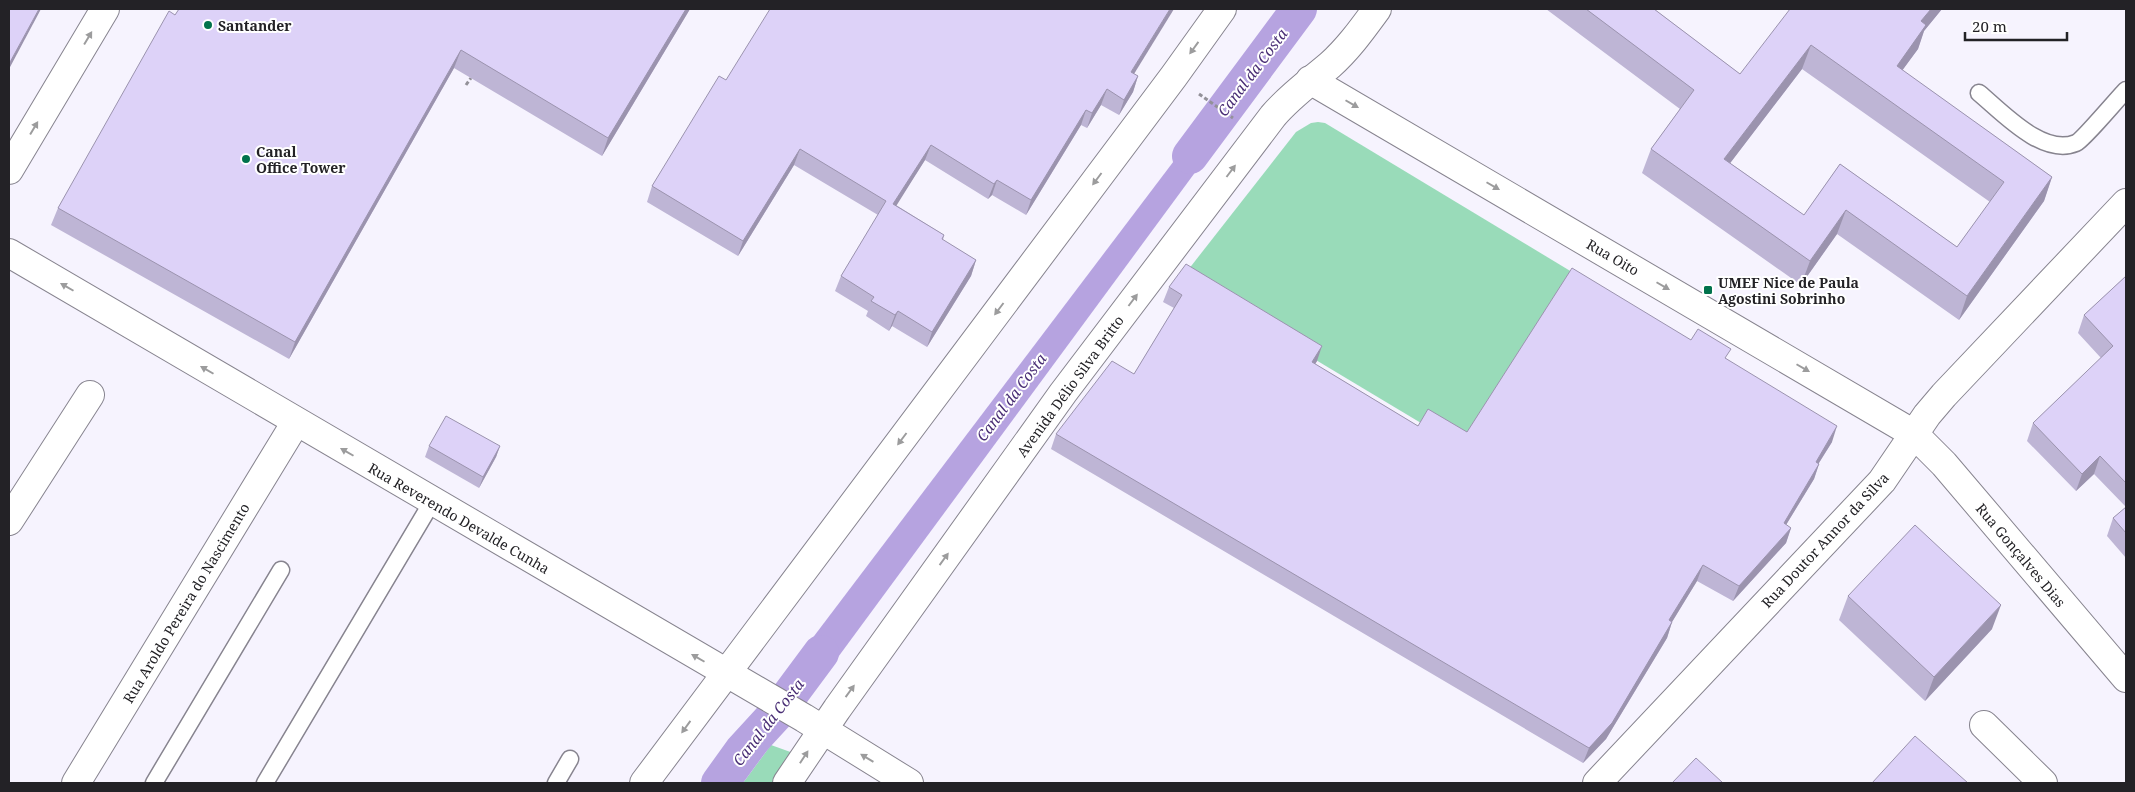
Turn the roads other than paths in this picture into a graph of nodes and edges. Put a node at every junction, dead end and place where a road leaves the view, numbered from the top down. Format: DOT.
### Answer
graph roads {
  1 [pos="106,9"];
  2 [pos="1222,9"];
  3 [pos="1377,9"];
  4 [pos="1310,80"];
  5 [pos="2126,90"];
  6 [pos="1979,93"];
  7 [pos="9,170"];
  8 [pos="2126,203"];
  9 [pos="9,253"];
  10 [pos="90,396"];
  11 [pos="296,422"];
  12 [pos="1914,434"];
  13 [pos="432,502"];
  14 [pos="9,521"];
  15 [pos="281,570"];
  16 [pos="725,673"];
  17 [pos="2126,678"];
  18 [pos="813,724"];
  19 [pos="1984,725"];
  20 [pos="570,759"];
  21 [pos="76,783"];
  22 [pos="154,783"];
  23 [pos="265,783"];
  24 [pos="556,783"];
  25 [pos="644,783"];
  26 [pos="787,783"];
  27 [pos="909,783"];
  28 [pos="1597,783"];
  29 [pos="2043,783"];
  7 -- 1 [label="street, one-way"];
  2 -- 16 [label="street, one-way"];
  3 -- 4 [label="street, Avenida Délio Silva Britto"];
  4 -- 12 [label="street, Rua Oito, one-way"];
  18 -- 4 [label="street, Avenida Délio Silva Britto, one-way"];
  5 -- 6 [label="lane"];
  8 -- 12 [label="street, Rua Doutor Annor da Silva"];
  11 -- 9 [label="street, Rua Reverendo Devalde Cunha, one-way"];
  10 -- 14 [label="street"];
  13 -- 11 [label="street, Rua Reverendo Devalde Cunha, one-way"];
  11 -- 21 [label="street, Rua Aroldo Pereira do Nascimento"];
  12 -- 17 [label="street, Rua Gonçalves Dias"];
  12 -- 28 [label="street, Rua Doutor Annor da Silva"];
  16 -- 13 [label="street, Rua Reverendo Devalde Cunha, one-way"];
  13 -- 23 [label="lane"];
  15 -- 22 [label="lane"];
  16 -- 18 [label="street, Rua Reverendo Devalde Cunha"];
  16 -- 25 [label="street, one-way"];
  26 -- 18 [label="street, Avenida Délio Silva Britto, one-way"];
  27 -- 18 [label="street, Rua Reverendo Devalde Cunha, one-way"];
  19 -- 29 [label="street"];
  20 -- 24 [label="lane"];
}
